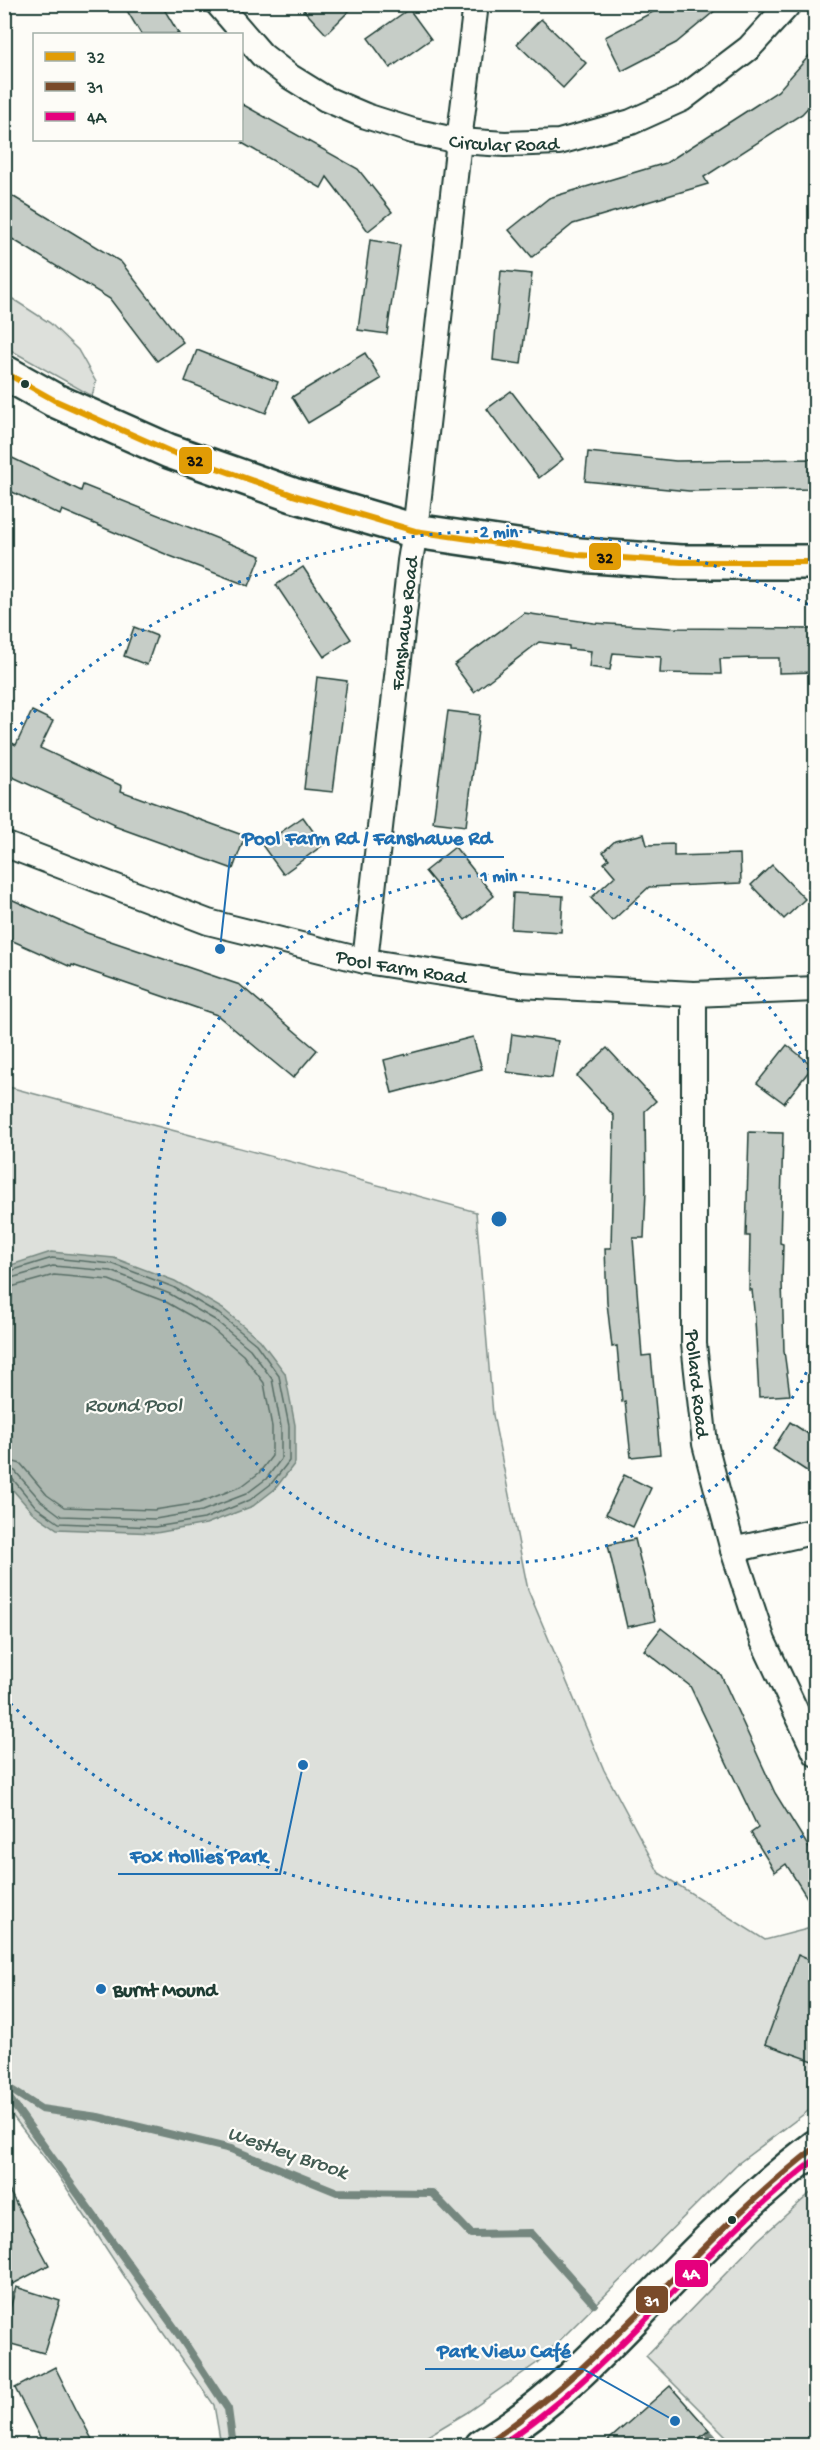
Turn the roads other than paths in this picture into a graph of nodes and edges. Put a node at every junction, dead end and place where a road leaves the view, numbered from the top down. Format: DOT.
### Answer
graph roads {
  1 [pos="218,4"];
  2 [pos="476,4"];
  3 [pos="789,4"];
  4 [pos="459,141"];
  5 [pos="4,372"];
  6 [pos="415,531"];
  7 [pos="816,562"];
  8 [pos="4,844"];
  9 [pos="365,961"];
  10 [pos="816,989"];
  11 [pos="694,993"];
  12 [pos="816,1531"];
  13 [pos="733,1550"];
  14 [pos="816,1754"];
  15 [pos="816,2147"];
  16 [pos="482,2445"];
  1 -- 4 [label="street, Circular Road"];
  2 -- 4 [label="street, Fanshawe Road"];
  3 -- 4 [label="street, Circular Road"];
  4 -- 6 [label="street, Fanshawe Road"];
  5 -- 6 [label="street"];
  6 -- 7 [label="street"];
  6 -- 9 [label="street, Fanshawe Road"];
  8 -- 9 [label="street, Pool Farm Road"];
  9 -- 11 [label="street, Pool Farm Road"];
  10 -- 11 [label="street, Pool Farm Road"];
  11 -- 13 [label="street, Pollard Road"];
  12 -- 13 [label="street"];
  13 -- 14 [label="street, Pollard Road"];
  15 -- 16 [label="street"];
}
